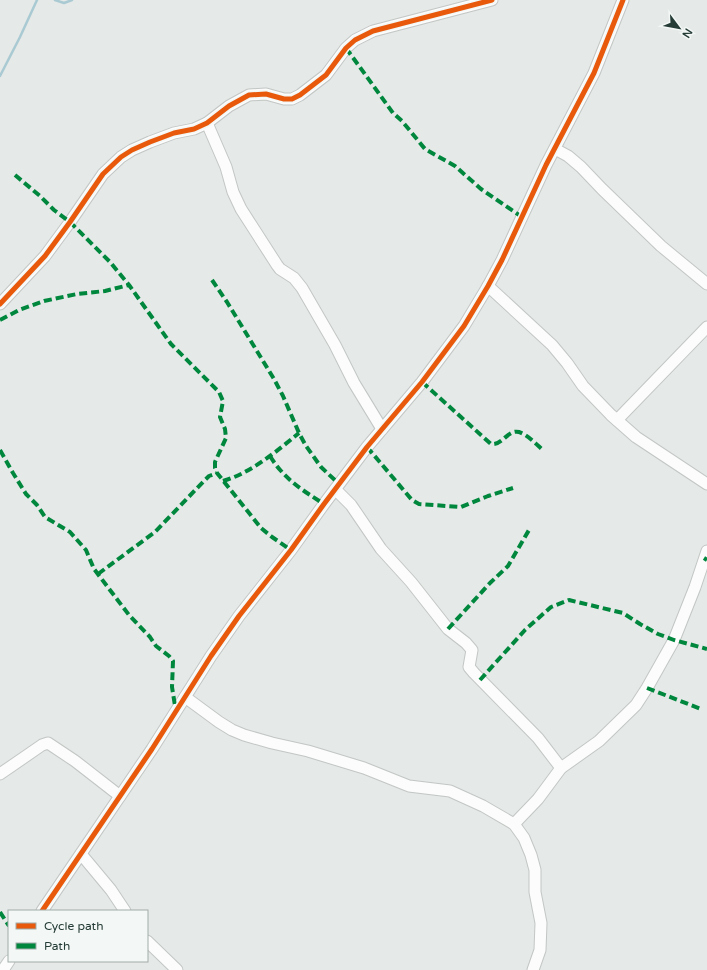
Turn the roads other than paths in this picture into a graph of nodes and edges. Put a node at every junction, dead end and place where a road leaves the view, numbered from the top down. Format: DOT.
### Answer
graph roads {
  1 [pos="492,0"];
  2 [pos="623,0"];
  3 [pos="206,123"];
  4 [pos="555,149"];
  5 [pos="707,284"];
  6 [pos="488,286"];
  7 [pos="0,304"];
  8 [pos="707,328"];
  9 [pos="617,420"];
  10 [pos="382,429"];
  11 [pos="707,484"];
  12 [pos="336,490"];
  13 [pos="707,551"];
  14 [pos="185,697"];
  15 [pos="562,768"];
  16 [pos="0,774"];
  17 [pos="120,796"];
  18 [pos="514,824"];
  19 [pos="81,854"];
  20 [pos="43,910"];
  21 [pos="124,910"];
  22 [pos="148,942"];
  23 [pos="177,970"];
  24 [pos="534,970"];
  1 -- 3 [label="street"];
  2 -- 4 [label="street"];
  3 -- 7 [label="street"];
  3 -- 10 [label="street"];
  4 -- 5 [label="street"];
  4 -- 6 [label="street"];
  6 -- 9 [label="street"];
  6 -- 10 [label="street"];
  8 -- 9 [label="street"];
  9 -- 11 [label="street"];
  10 -- 12 [label="street"];
  12 -- 14 [label="street"];
  12 -- 15 [label="street"];
  13 -- 15 [label="street"];
  14 -- 17 [label="street"];
  14 -- 18 [label="street"];
  15 -- 18 [label="street"];
  16 -- 17 [label="street"];
  17 -- 19 [label="street"];
  18 -- 24 [label="street"];
  19 -- 20 [label="street"];
  19 -- 21 [label="street"];
  22 -- 23 [label="street"];
}
